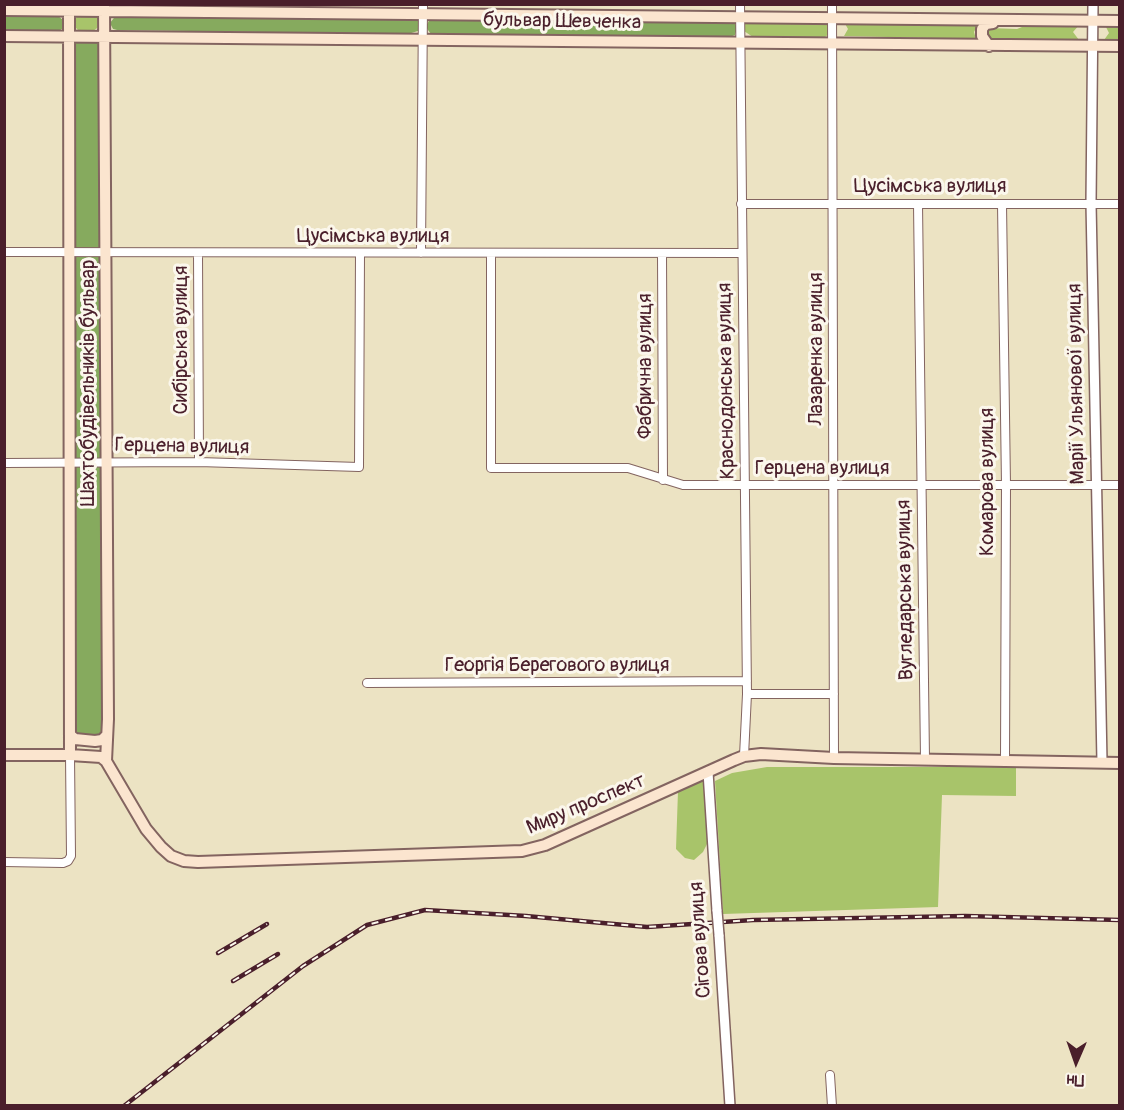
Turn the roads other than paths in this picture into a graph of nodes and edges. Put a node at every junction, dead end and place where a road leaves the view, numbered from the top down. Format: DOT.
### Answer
graph roads {
  1 [pos="832,4"];
  2 [pos="1093,4"];
  3 [pos="69,8"];
  4 [pos="104,8"];
  5 [pos="423,9"];
  6 [pos="4,10"];
  7 [pos="740,10"];
  8 [pos="832,17"];
  9 [pos="1020,20"];
  10 [pos="1093,20"];
  11 [pos="1119,21"];
  12 [pos="4,36"];
  13 [pos="69,37"];
  14 [pos="105,37"];
  15 [pos="423,39"];
  16 [pos="741,42"];
  17 [pos="832,43"];
  18 [pos="990,46"];
  19 [pos="1093,46"];
  20 [pos="1119,46"];
  21 [pos="741,204"];
  22 [pos="833,204"];
  23 [pos="918,204"];
  24 [pos="1002,204"];
  25 [pos="1091,204"];
  26 [pos="1119,204"];
  27 [pos="4,252"];
  28 [pos="70,253"];
  29 [pos="106,253"];
  30 [pos="198,253"];
  31 [pos="360,253"];
  32 [pos="421,253"];
  33 [pos="490,253"];
  34 [pos="662,253"];
  35 [pos="742,253"];
  36 [pos="107,462"];
  37 [pos="199,462"];
  38 [pos="4,463"];
  39 [pos="70,463"];
  40 [pos="663,480"];
  41 [pos="834,485"];
  42 [pos="921,485"];
  43 [pos="1006,485"];
  44 [pos="1096,485"];
  45 [pos="1119,485"];
  46 [pos="745,486"];
  47 [pos="747,681"];
  48 [pos="367,683"];
  49 [pos="747,694"];
  50 [pos="834,694"];
  51 [pos="70,735"];
  52 [pos="108,735"];
  53 [pos="4,755"];
  54 [pos="70,755"];
  55 [pos="744,756"];
  56 [pos="834,758"];
  57 [pos="925,759"];
  58 [pos="1005,760"];
  59 [pos="106,761"];
  60 [pos="1102,762"];
  61 [pos="1119,763"];
  62 [pos="708,772"];
  63 [pos="4,862"];
  64 [pos="830,1075"];
  65 [pos="730,1106"];
  66 [pos="832,1106"];
  1 -- 8 [label="street, Лазаренка вулиця"];
  2 -- 10 [label="street, Марії Ульянової вулиця"];
  3 -- 4 [label="main road, бульвар Шевченка"];
  3 -- 6 [label="main road, бульвар Шевченка"];
  3 -- 13 [label="main road, Шахтобудівельників бульвар"];
  4 -- 5 [label="main road, бульвар Шевченка"];
  4 -- 14 [label="main road, Шахтобудівельників бульвар"];
  5 -- 7 [label="main road, бульвар Шевченка"];
  5 -- 15 [label="street"];
  7 -- 8 [label="main road, бульвар Шевченка"];
  7 -- 16 [label="street, Краснодонська вулиця"];
  8 -- 9 [label="main road, бульвар Шевченка"];
  8 -- 17 [label="street, Лазаренка вулиця"];
  9 -- 10 [label="main road, бульвар Шевченка"];
  9 -- 18 [label="main road"];
  10 -- 11 [label="main road, бульвар Шевченка"];
  10 -- 19 [label="street, Марії Ульянової вулиця"];
  12 -- 13 [label="main road, бульвар Шевченка"];
  13 -- 14 [label="main road, бульвар Шевченка"];
  13 -- 28 [label="main road, Шахтобудівельників бульвар"];
  14 -- 15 [label="main road, бульвар Шевченка"];
  14 -- 29 [label="main road, Шахтобудівельників бульвар"];
  15 -- 16 [label="main road, бульвар Шевченка"];
  15 -- 32 [label="street"];
  16 -- 17 [label="main road, бульвар Шевченка"];
  16 -- 21 [label="street, Краснодонська вулиця"];
  17 -- 18 [label="main road, бульвар Шевченка"];
  17 -- 22 [label="street, Лазаренка вулиця"];
  18 -- 19 [label="main road, бульвар Шевченка"];
  19 -- 20 [label="main road, бульвар Шевченка"];
  19 -- 25 [label="street, Марії Ульянової вулиця"];
  21 -- 22 [label="street, Цусімська вулиця"];
  21 -- 35 [label="street, Краснодонська вулиця"];
  22 -- 23 [label="street, Цусімська вулиця"];
  22 -- 41 [label="street, Лазаренка вулиця"];
  23 -- 24 [label="street, Цусімська вулиця"];
  23 -- 42 [label="street, Вугледарська вулиця"];
  24 -- 25 [label="street, Цусімська вулиця"];
  24 -- 43 [label="street, Комарова вулиця"];
  25 -- 26 [label="street, Цусімська вулиця"];
  25 -- 44 [label="street, Марії Ульянової вулиця"];
  27 -- 28 [label="street, Цусімська вулиця"];
  28 -- 29 [label="street, Цусімська вулиця"];
  28 -- 39 [label="main road, Шахтобудівельників бульвар"];
  29 -- 30 [label="street, Цусімська вулиця"];
  29 -- 36 [label="main road, Шахтобудівельників бульвар"];
  30 -- 31 [label="street, Цусімська вулиця"];
  30 -- 37 [label="street, Сибірська вулиця"];
  31 -- 32 [label="street, Цусімська вулиця"];
  31 -- 37 [label="street, Герцена вулиця"];
  32 -- 33 [label="street, Цусімська вулиця"];
  33 -- 34 [label="street, Цусімська вулиця"];
  33 -- 40 [label="street, Герцена вулиця"];
  34 -- 35 [label="street, Цусімська вулиця"];
  34 -- 40 [label="street, Фабрична вулиця"];
  35 -- 46 [label="street, Краснодонська вулиця"];
  36 -- 37 [label="street, Герцена вулиця"];
  36 -- 39 [label="street, Герцена вулиця"];
  36 -- 52 [label="main road, Шахтобудівельників бульвар"];
  38 -- 39 [label="street, Герцена вулиця"];
  39 -- 51 [label="main road, Шахтобудівельників бульвар"];
  40 -- 46 [label="street, Герцена вулиця"];
  41 -- 42 [label="street, Герцена вулиця"];
  41 -- 46 [label="street, Герцена вулиця"];
  41 -- 50 [label="street, Лазаренка вулиця"];
  42 -- 43 [label="street, Герцена вулиця"];
  42 -- 57 [label="street, Вугледарська вулиця"];
  43 -- 44 [label="street, Герцена вулиця"];
  43 -- 58 [label="street, Комарова вулиця"];
  44 -- 45 [label="street, Герцена вулиця"];
  44 -- 60 [label="street, Марії Ульянової вулиця"];
  46 -- 47 [label="street, Краснодонська вулиця"];
  47 -- 48 [label="street, Георгія Берегового вулиця"];
  47 -- 49 [label="street, Краснодонська вулиця"];
  49 -- 50 [label="street"];
  49 -- 55 [label="street, Краснодонська вулиця"];
  50 -- 56 [label="street, Лазаренка вулиця"];
  51 -- 52 [label="main road"];
  51 -- 54 [label="main road, Шахтобудівельників бульвар"];
  52 -- 59 [label="main road, Шахтобудівельників бульвар"];
  53 -- 54 [label="main road"];
  54 -- 59 [label="main road"];
  54 -- 63 [label="street"];
  55 -- 56 [label="main road, Миру проспект"];
  55 -- 62 [label="main road, Миру проспект"];
  56 -- 57 [label="main road, Миру проспект"];
  57 -- 58 [label="main road, Миру проспект"];
  58 -- 60 [label="main road, Миру проспект"];
  59 -- 62 [label="main road, Миру проспект"];
  60 -- 61 [label="main road, Миру проспект"];
  62 -- 65 [label="street, Сігова вулиця, bridge"];
  64 -- 66 [label="street"];
}
